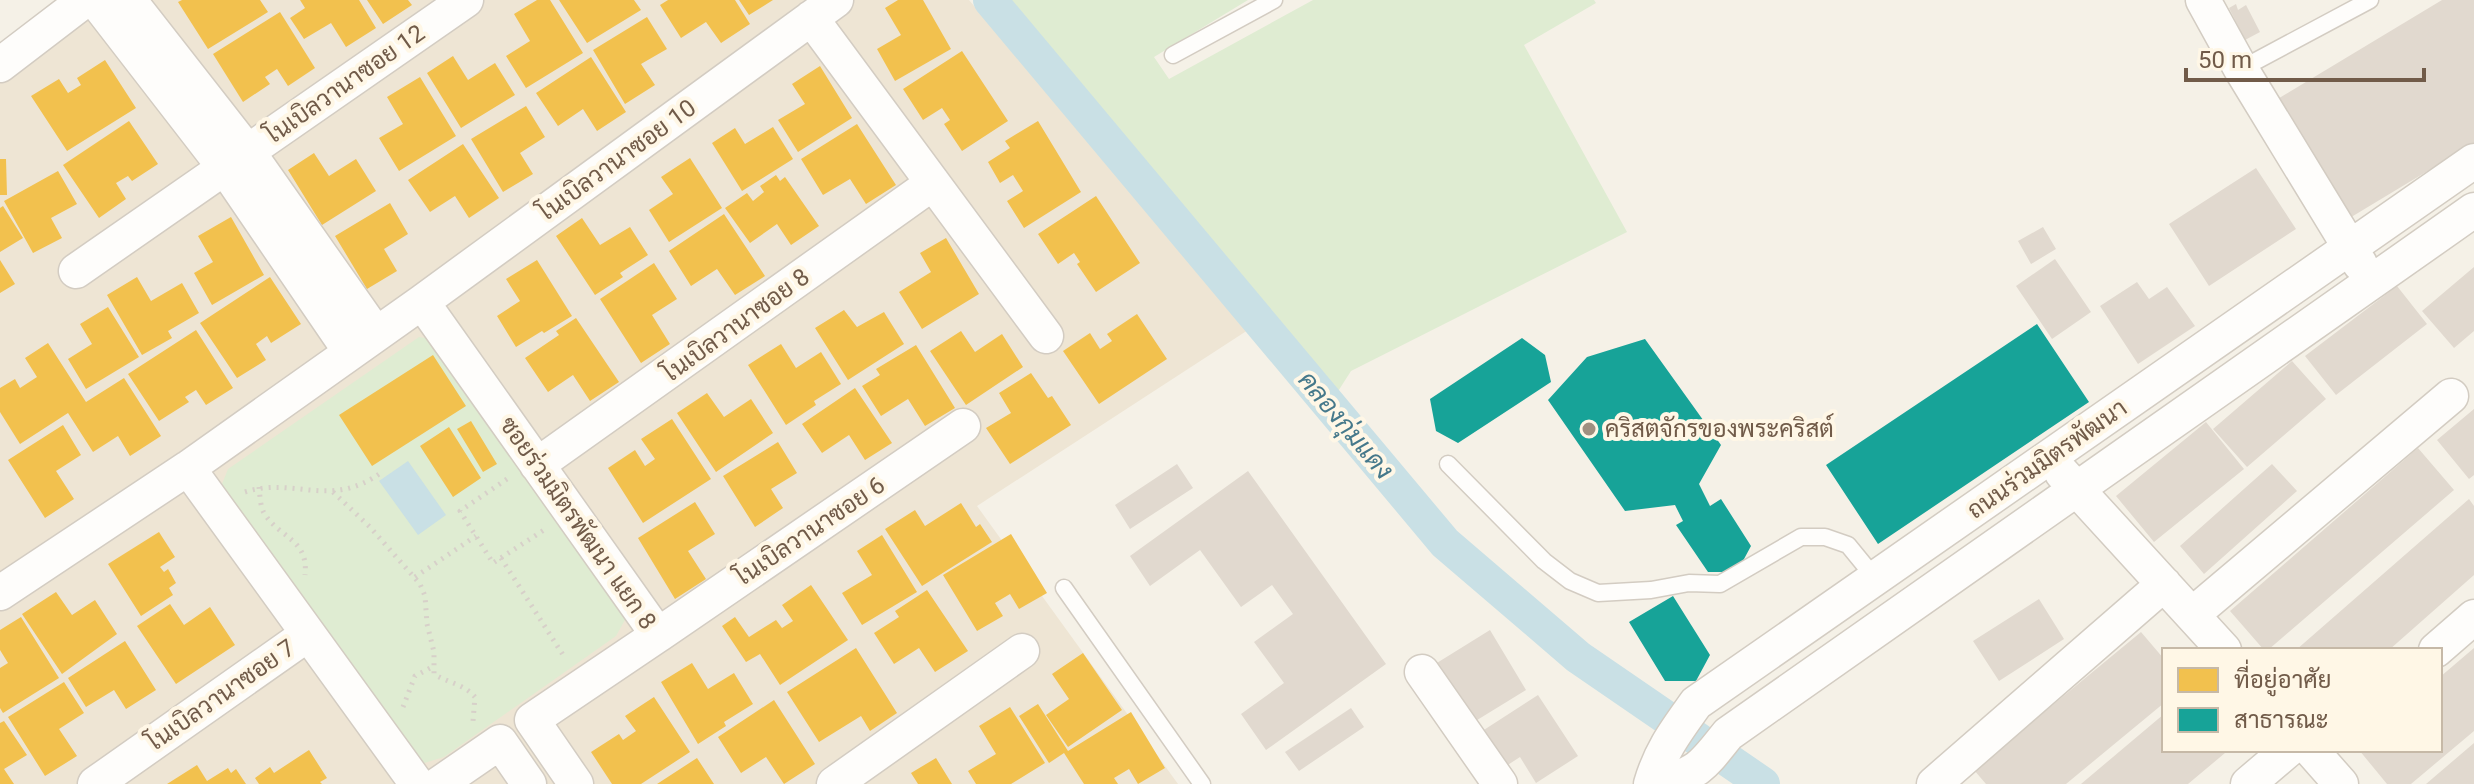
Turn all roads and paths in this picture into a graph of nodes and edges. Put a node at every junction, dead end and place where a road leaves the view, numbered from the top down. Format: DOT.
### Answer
graph roads {
  1 [pos="85,0"];
  2 [pos="95,0"];
  3 [pos="129,0"];
  4 [pos="466,0"];
  5 [pos="1274,0"];
  6 [pos="2203,0"];
  7 [pos="2370,0"];
  8 [pos="824,9"];
  9 [pos="1173,55"];
  10 [pos="0,65"];
  11 [pos="2241,69"];
  12 [pos="236,160"];
  13 [pos="2474,161"];
  14 [pos="933,183"];
  15 [pos="2474,210"];
  16 [pos="2349,248"];
  17 [pos="76,271"];
  18 [pos="2372,282"];
  19 [pos="422,302"];
  20 [pos="1046,336"];
  21 [pos="363,343"];
  22 [pos="2451,396"];
  23 [pos="963,426"];
  24 [pos="2049,456"];
  25 [pos="536,463"];
  26 [pos="1448,464"];
  27 [pos="188,468"];
  28 [pos="382,472"];
  29 [pos="2075,489"];
  30 [pos="333,492"];
  31 [pos="217,509"];
  32 [pos="571,513"];
  33 [pos="476,536"];
  34 [pos="501,558"];
  35 [pos="415,577"];
  36 [pos="1875,578"];
  37 [pos="2164,584"];
  38 [pos="1064,588"];
  39 [pos="0,593"];
  40 [pos="2193,614"];
  41 [pos="2474,617"];
  42 [pos="308,634"];
  43 [pos="658,635"];
  44 [pos="2222,648"];
  45 [pos="2438,648"];
  46 [pos="1022,651"];
  47 [pos="434,666"];
  48 [pos="1422,672"];
  49 [pos="583,686"];
  50 [pos="532,720"];
  51 [pos="379,731"];
  52 [pos="500,742"];
  53 [pos="2307,752"];
  54 [pos="2310,752"];
  55 [pos="471,762"];
  56 [pos="95,784"];
  57 [pos="417,784"];
  58 [pos="439,784"];
  59 [pos="529,784"];
  60 [pos="576,784"];
  61 [pos="834,784"];
  62 [pos="1202,784"];
  63 [pos="1500,784"];
  64 [pos="1651,784"];
  65 [pos="1662,784"];
  66 [pos="1934,784"];
  67 [pos="2248,784"];
  68 [pos="2341,784"];
  1 -- 10 [label="street"];
  2 -- 12 [label="street"];
  3 -- 12 [label="street"];
  4 -- 12 [label="street, โนเบิลวานาซอย 12"];
  5 -- 9 [label="lane"];
  6 -- 11 [label="street"];
  7 -- 11 [label="lane"];
  8 -- 14 [label="street"];
  8 -- 19 [label="street, โนเบิลวานาซอย 10"];
  11 -- 16 [label="street"];
  12 -- 17 [label="street, โนเบิลวานาซอย 12"];
  12 -- 21 [label="street"];
  13 -- 16 [label="street, ถนนร่วมมิตรพัฒนา"];
  14 -- 20 [label="street"];
  14 -- 25 [label="street, โนเบิลวานาซอย 8"];
  15 -- 18 [label="street, ถนนร่วมมิตรพัฒนา"];
  16 -- 18 [label="street"];
  16 -- 24 [label="street, ถนนร่วมมิตรพัฒนา"];
  18 -- 29 [label="street, ถนนร่วมมิตรพัฒนา"];
  19 -- 21 [label="street, โนเบิลวานาซอย 10"];
  19 -- 25 [label="street, ซอยร่วมมิตรพัฒนา แยก 8"];
  21 -- 27 [label="street, โนเบิลวานาซอย 10"];
  22 -- 40 [label="street"];
  23 -- 43 [label="street, โนเบิลวานาซอย 6"];
  24 -- 29 [label="street"];
  24 -- 36 [label="street, ถนนร่วมมิตรพัฒนา"];
  25 -- 32 [label="street, ซอยร่วมมิตรพัฒนา แยก 8"];
  25 -- 33 [label="path"];
  26 -- 36 [label="lane"];
  27 -- 31 [label="street"];
  27 -- 39 [label="street, โนเบิลวานาซอย 10"];
  28 -- 30 [label="path"];
  29 -- 37 [label="street"];
  29 -- 65 [label="street, ถนนร่วมมิตรพัฒนา"];
  30 -- 31 [label="path"];
  30 -- 35 [label="path"];
  31 -- 42 [label="street"];
  32 -- 34 [label="path"];
  32 -- 43 [label="street, ซอยร่วมมิตรพัฒนา แยก 8"];
  33 -- 34 [label="path"];
  33 -- 35 [label="path"];
  34 -- 49 [label="path"];
  35 -- 47 [label="path"];
  36 -- 64 [label="street, ถนนร่วมมิตรพัฒนา"];
  37 -- 40 [label="street"];
  37 -- 66 [label="street"];
  38 -- 62 [label="lane"];
  40 -- 44 [label="street"];
  41 -- 45 [label="street"];
  42 -- 51 [label="street"];
  42 -- 56 [label="street, โนเบิลวานาซอย 7"];
  43 -- 49 [label="street, ซอยร่วมมิตรพัฒนา แยก 8"];
  46 -- 61 [label="street"];
  47 -- 51 [label="path"];
  47 -- 55 [label="path"];
  48 -- 63 [label="street"];
  49 -- 50 [label="street, ซอยร่วมมิตรพัฒนา แยก 8"];
  50 -- 52 [label="street, ซอยร่วมมิตรพัฒนา แยก 8"];
  50 -- 60 [label="street"];
  51 -- 57 [label="street"];
  52 -- 55 [label="street"];
  52 -- 59 [label="street"];
  53 -- 67 [label="street"];
  54 -- 68 [label="street"];
  55 -- 58 [label="street"];
}
